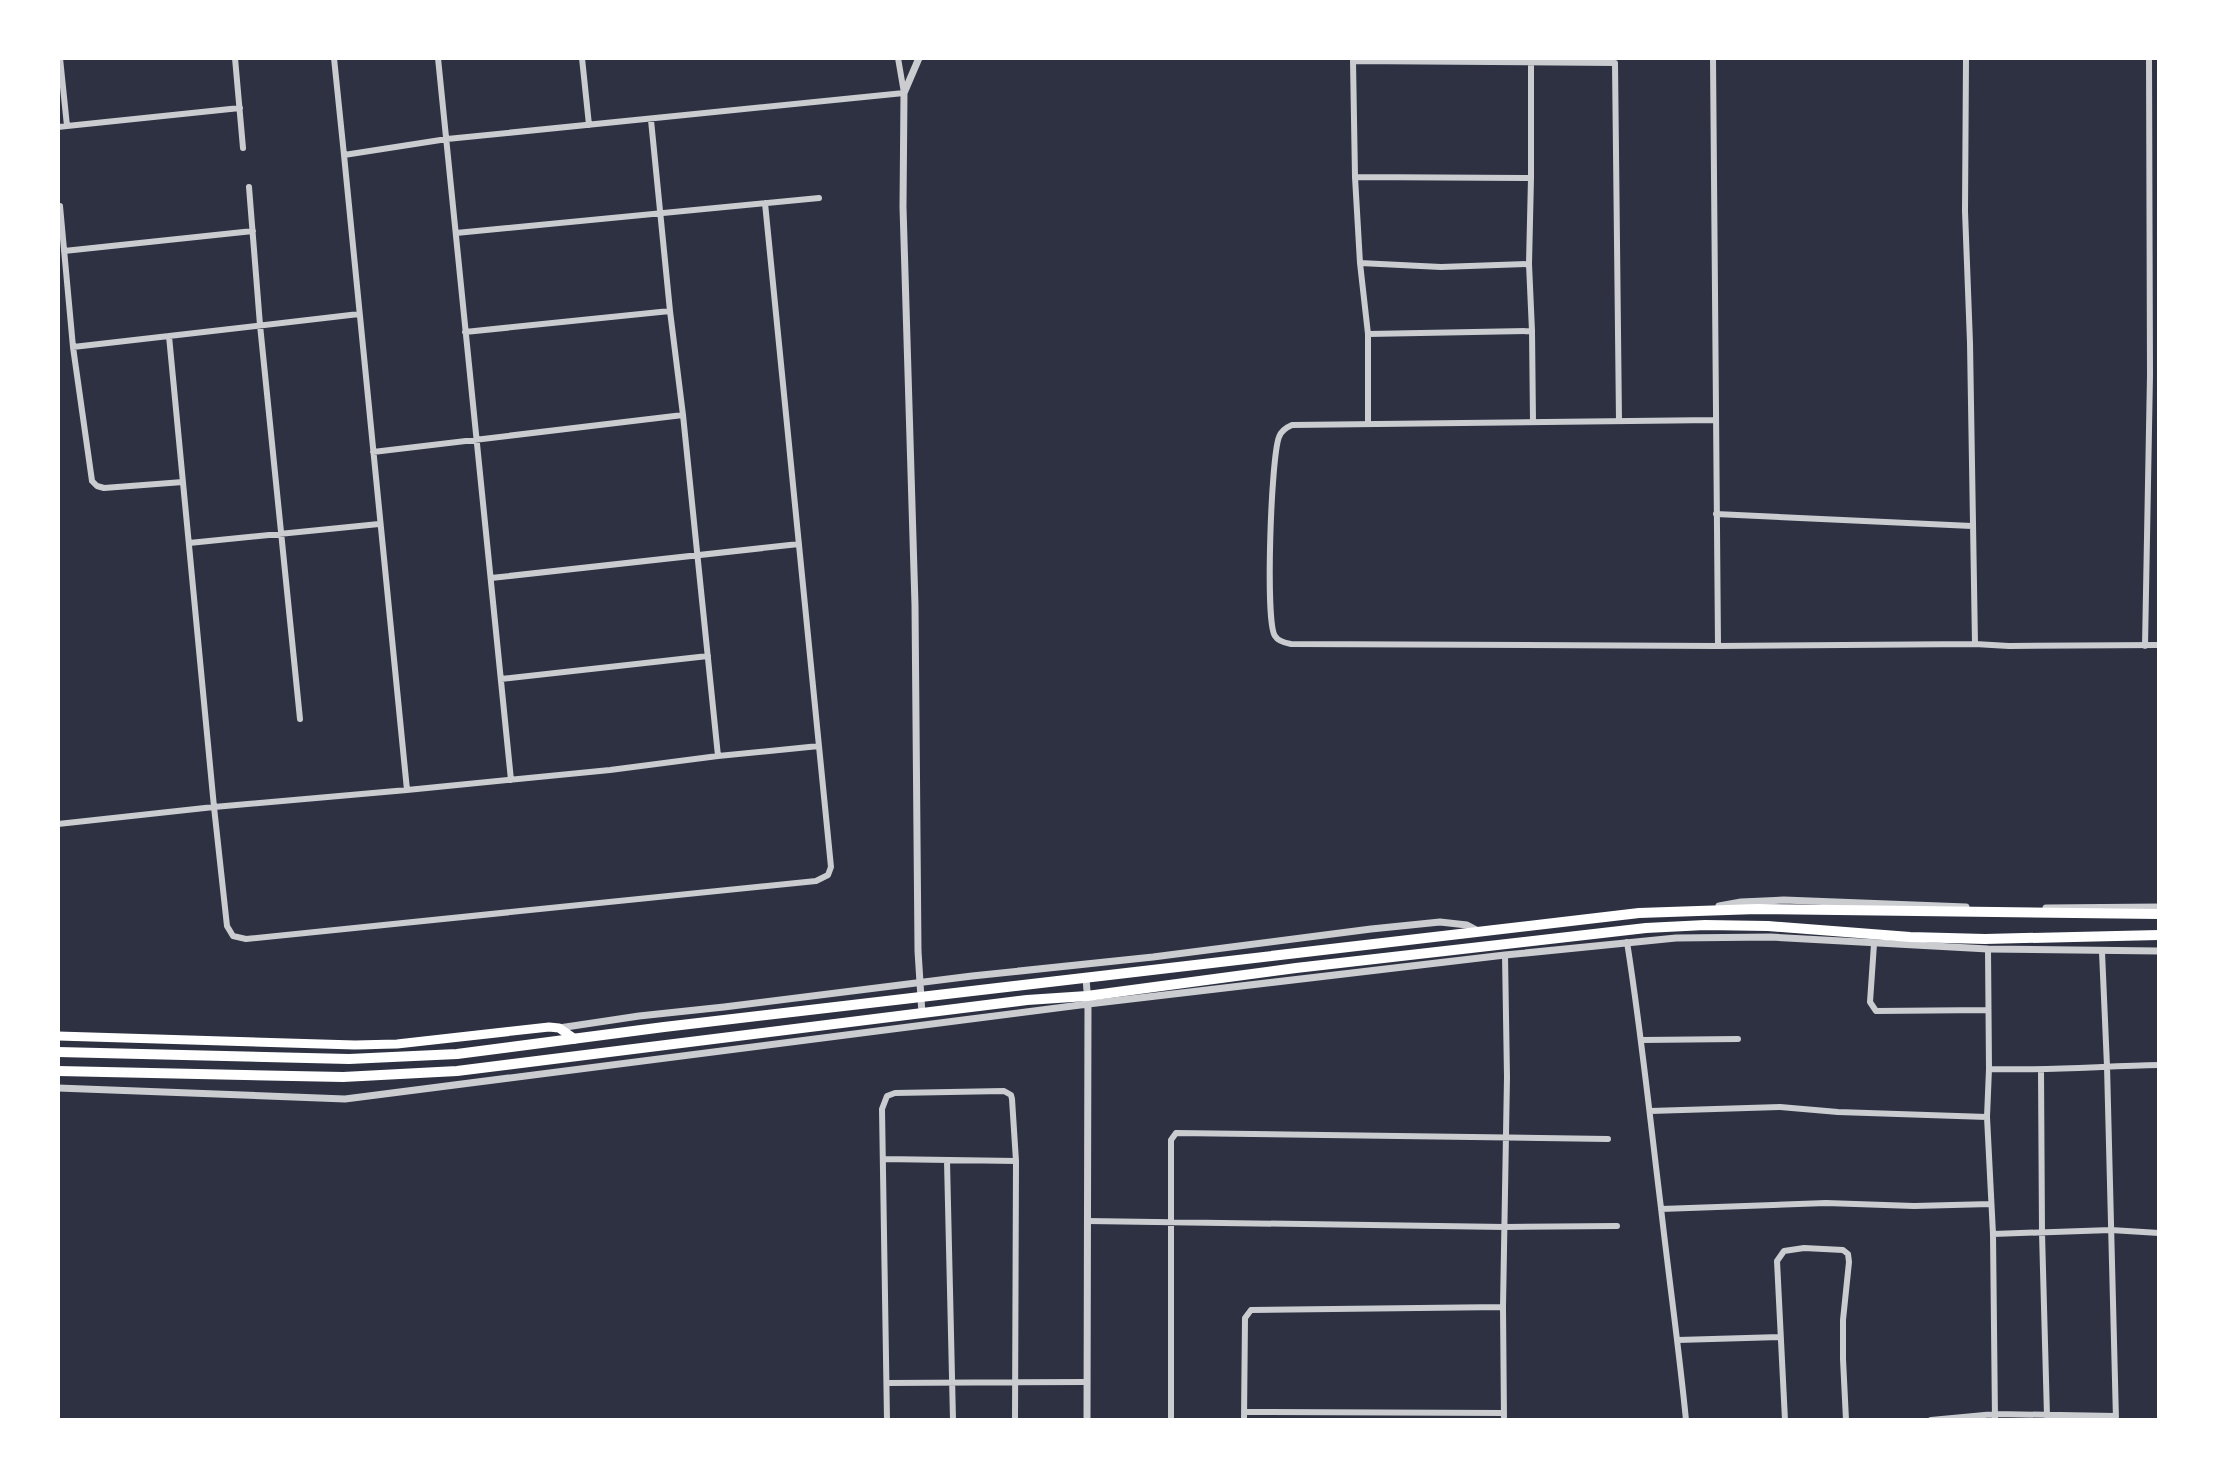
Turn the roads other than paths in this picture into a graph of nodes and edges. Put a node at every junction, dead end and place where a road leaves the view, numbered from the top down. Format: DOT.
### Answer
graph roads {
  1 [pos="60,58"];
  2 [pos="235,58"];
  3 [pos="334,58"];
  4 [pos="438,58"];
  5 [pos="582,58"];
  6 [pos="898,58"];
  7 [pos="919,58"];
  8 [pos="1713,58"];
  9 [pos="1966,58"];
  10 [pos="2149,58"];
  11 [pos="1353,59"];
  12 [pos="1531,61"];
  13 [pos="904,93"];
  14 [pos="240,108"];
  15 [pos="651,120"];
  16 [pos="589,125"];
  17 [pos="67,126"];
  18 [pos="58,127"];
  19 [pos="447,139"];
  20 [pos="243,148"];
  21 [pos="344,155"];
  22 [pos="1355,177"];
  23 [pos="1531,178"];
  24 [pos="249,187"];
  25 [pos="819,198"];
  26 [pos="765,203"];
  27 [pos="60,206"];
  28 [pos="661,212"];
  29 [pos="253,231"];
  30 [pos="456,233"];
  31 [pos="64,251"];
  32 [pos="1360,263"];
  33 [pos="1529,264"];
  34 [pos="670,311"];
  35 [pos="359,314"];
  36 [pos="260,325"];
  37 [pos="1532,331"];
  38 [pos="465,332"];
  39 [pos="1368,334"];
  40 [pos="169,336"];
  41 [pos="73,347"];
  42 [pos="683,415"];
  43 [pos="1715,420"];
  44 [pos="1619,421"];
  45 [pos="1533,422"];
  46 [pos="1368,424"];
  47 [pos="476,438"];
  48 [pos="373,452"];
  49 [pos="183,482"];
  50 [pos="1716,514"];
  51 [pos="379,524"];
  52 [pos="1972,526"];
  53 [pos="281,534"];
  54 [pos="189,543"];
  55 [pos="799,544"];
  56 [pos="698,556"];
  57 [pos="491,578"];
  58 [pos="1975,644"];
  59 [pos="2159,645"];
  60 [pos="1718,646"];
  61 [pos="2145,646"];
  62 [pos="708,656"];
  63 [pos="501,679"];
  64 [pos="300,719"];
  65 [pos="819,746"];
  66 [pos="718,756"];
  67 [pos="511,780"];
  68 [pos="407,790"];
  69 [pos="214,807"];
  70 [pos="58,824"];
  71 [pos="2159,907"];
  72 [pos="1701,910"];
  73 [pos="2159,914"];
  74 [pos="1482,932"];
  75 [pos="1770,932"];
  76 [pos="2159,935"];
  77 [pos="1627,942"];
  78 [pos="1874,944"];
  79 [pos="1988,949"];
  80 [pos="2159,951"];
  81 [pos="2102,952"];
  82 [pos="1505,955"];
  83 [pos="1086,978"];
  84 [pos="920,984"];
  85 [pos="920,997"];
  86 [pos="1088,1000"];
  87 [pos="1988,1010"];
  88 [pos="922,1014"];
  89 [pos="559,1028"];
  90 [pos="58,1036"];
  91 [pos="575,1039"];
  92 [pos="1738,1039"];
  93 [pos="1642,1040"];
  94 [pos="58,1052"];
  95 [pos="2159,1065"];
  96 [pos="2107,1066"];
  97 [pos="1989,1069"];
  98 [pos="58,1071"];
  99 [pos="2041,1071"];
  100 [pos="58,1088"];
  101 [pos="1650,1111"];
  102 [pos="1987,1117"];
  103 [pos="1506,1138"];
  104 [pos="1608,1139"];
  105 [pos="883,1159"];
  106 [pos="947,1161"];
  107 [pos="1016,1161"];
  108 [pos="1991,1204"];
  109 [pos="1661,1209"];
  110 [pos="1088,1221"];
  111 [pos="1171,1223"];
  112 [pos="1617,1226"];
  113 [pos="1505,1227"];
  114 [pos="2111,1230"];
  115 [pos="2042,1233"];
  116 [pos="2159,1233"];
  117 [pos="1993,1234"];
  118 [pos="1503,1307"];
  119 [pos="1780,1337"];
  120 [pos="1678,1340"];
  121 [pos="1015,1381"];
  122 [pos="953,1382"];
  123 [pos="1087,1382"];
  124 [pos="887,1383"];
  125 [pos="1244,1416"];
  126 [pos="2047,1416"];
  127 [pos="1504,1417"];
  128 [pos="1995,1417"];
  129 [pos="2116,1418"];
  130 [pos="887,1420"];
  131 [pos="953,1420"];
  132 [pos="1015,1420"];
  133 [pos="1087,1420"];
  134 [pos="1171,1420"];
  135 [pos="1686,1420"];
  136 [pos="1785,1420"];
  137 [pos="1846,1420"];
  138 [pos="1931,1420"];
  1 -- 17 [label="street"];
  2 -- 14 [label="street"];
  3 -- 21 [label="street"];
  4 -- 19 [label="street"];
  5 -- 16 [label="street"];
  6 -- 13 [label="street"];
  7 -- 13 [label="street"];
  8 -- 43 [label="street"];
  9 -- 52 [label="street"];
  10 -- 61 [label="street"];
  11 -- 12 [label="street"];
  11 -- 22 [label="street"];
  12 -- 23 [label="street"];
  12 -- 44 [label="street"];
  13 -- 15 [label="street"];
  13 -- 84 [label="street"];
  14 -- 17 [label="street"];
  14 -- 20 [label="street"];
  15 -- 16 [label="street"];
  15 -- 28 [label="street"];
  16 -- 19 [label="street"];
  17 -- 18 [label="street"];
  19 -- 21 [label="street"];
  19 -- 30 [label="street"];
  21 -- 35 [label="street"];
  22 -- 23 [label="street"];
  22 -- 32 [label="street"];
  23 -- 33 [label="street"];
  24 -- 29 [label="street"];
  25 -- 26 [label="street"];
  26 -- 28 [label="street"];
  26 -- 55 [label="street"];
  27 -- 31 [label="street"];
  28 -- 30 [label="street"];
  28 -- 34 [label="street"];
  29 -- 31 [label="street"];
  29 -- 36 [label="street"];
  30 -- 38 [label="street"];
  31 -- 41 [label="street"];
  32 -- 33 [label="street"];
  32 -- 39 [label="street"];
  33 -- 37 [label="street"];
  34 -- 38 [label="street"];
  34 -- 42 [label="street"];
  35 -- 36 [label="street"];
  35 -- 48 [label="street"];
  36 -- 40 [label="street"];
  36 -- 53 [label="street"];
  37 -- 39 [label="street"];
  37 -- 45 [label="street"];
  38 -- 47 [label="street"];
  39 -- 46 [label="street"];
  40 -- 41 [label="street"];
  40 -- 49 [label="street"];
  41 -- 49 [label="street"];
  42 -- 47 [label="street"];
  42 -- 56 [label="street"];
  43 -- 44 [label="street"];
  43 -- 50 [label="street"];
  44 -- 45 [label="street"];
  45 -- 46 [label="street"];
  46 -- 60 [label="street"];
  47 -- 48 [label="street"];
  47 -- 57 [label="street"];
  48 -- 51 [label="street"];
  49 -- 54 [label="street"];
  50 -- 52 [label="street"];
  50 -- 60 [label="street"];
  51 -- 53 [label="street"];
  51 -- 68 [label="street"];
  52 -- 58 [label="street"];
  53 -- 54 [label="street"];
  53 -- 64 [label="street"];
  54 -- 69 [label="street"];
  55 -- 56 [label="street"];
  55 -- 65 [label="street"];
  56 -- 57 [label="street"];
  56 -- 62 [label="street"];
  57 -- 63 [label="street"];
  58 -- 60 [label="street"];
  58 -- 61 [label="street"];
  59 -- 61 [label="street"];
  62 -- 63 [label="street"];
  62 -- 66 [label="street"];
  63 -- 67 [label="street"];
  65 -- 66 [label="street"];
  65 -- 69 [label="street"];
  66 -- 67 [label="street"];
  67 -- 68 [label="street"];
  68 -- 69 [label="street"];
  69 -- 70 [label="street"];
  71 -- 72 [label="street"];
  72 -- 73 [label="highway"];
  72 -- 74 [label="highway"];
  74 -- 83 [label="highway"];
  74 -- 84 [label="street"];
  75 -- 76 [label="highway"];
  75 -- 77 [label="street"];
  75 -- 78 [label="street"];
  75 -- 86 [label="highway"];
  77 -- 82 [label="street"];
  77 -- 93 [label="street"];
  78 -- 79 [label="street"];
  78 -- 87 [label="street"];
  79 -- 81 [label="street"];
  79 -- 87 [label="street"];
  80 -- 81 [label="street"];
  81 -- 96 [label="street"];
  82 -- 86 [label="street"];
  82 -- 103 [label="street"];
  83 -- 85 [label="highway"];
  83 -- 86 [label="street"];
  84 -- 85 [label="street"];
  84 -- 89 [label="street"];
  85 -- 88 [label="street"];
  85 -- 91 [label="highway"];
  86 -- 88 [label="highway"];
  86 -- 100 [label="street"];
  86 -- 110 [label="street"];
  87 -- 97 [label="street"];
  88 -- 98 [label="highway"];
  89 -- 90 [label="main road"];
  89 -- 91 [label="main road"];
  91 -- 94 [label="highway"];
  92 -- 93 [label="street"];
  93 -- 101 [label="street"];
  95 -- 96 [label="street"];
  96 -- 99 [label="street"];
  96 -- 114 [label="street"];
  97 -- 99 [label="street"];
  97 -- 102 [label="street"];
  99 -- 115 [label="street"];
  101 -- 102 [label="street"];
  101 -- 109 [label="street"];
  102 -- 108 [label="street"];
  103 -- 104 [label="street"];
  103 -- 111 [label="street"];
  103 -- 113 [label="street"];
  105 -- 106 [label="street"];
  105 -- 107 [label="street"];
  105 -- 124 [label="street"];
  106 -- 107 [label="street"];
  106 -- 122 [label="street"];
  107 -- 121 [label="street"];
  108 -- 109 [label="street"];
  108 -- 117 [label="street"];
  109 -- 120 [label="street"];
  110 -- 111 [label="street"];
  110 -- 123 [label="street"];
  111 -- 113 [label="street"];
  111 -- 134 [label="street"];
  112 -- 113 [label="street"];
  113 -- 118 [label="street"];
  114 -- 115 [label="street"];
  114 -- 116 [label="street"];
  114 -- 129 [label="street"];
  115 -- 117 [label="street"];
  115 -- 126 [label="street"];
  117 -- 128 [label="street"];
  118 -- 125 [label="street"];
  118 -- 127 [label="street"];
  119 -- 120 [label="street"];
  119 -- 136 [label="street"];
  119 -- 137 [label="street"];
  120 -- 135 [label="street"];
  121 -- 122 [label="street"];
  121 -- 123 [label="street"];
  121 -- 132 [label="street"];
  122 -- 124 [label="street"];
  122 -- 131 [label="street"];
  123 -- 133 [label="street"];
  124 -- 130 [label="street"];
  125 -- 127 [label="street"];
  126 -- 128 [label="street"];
  126 -- 129 [label="street"];
  128 -- 138 [label="street"];
}
